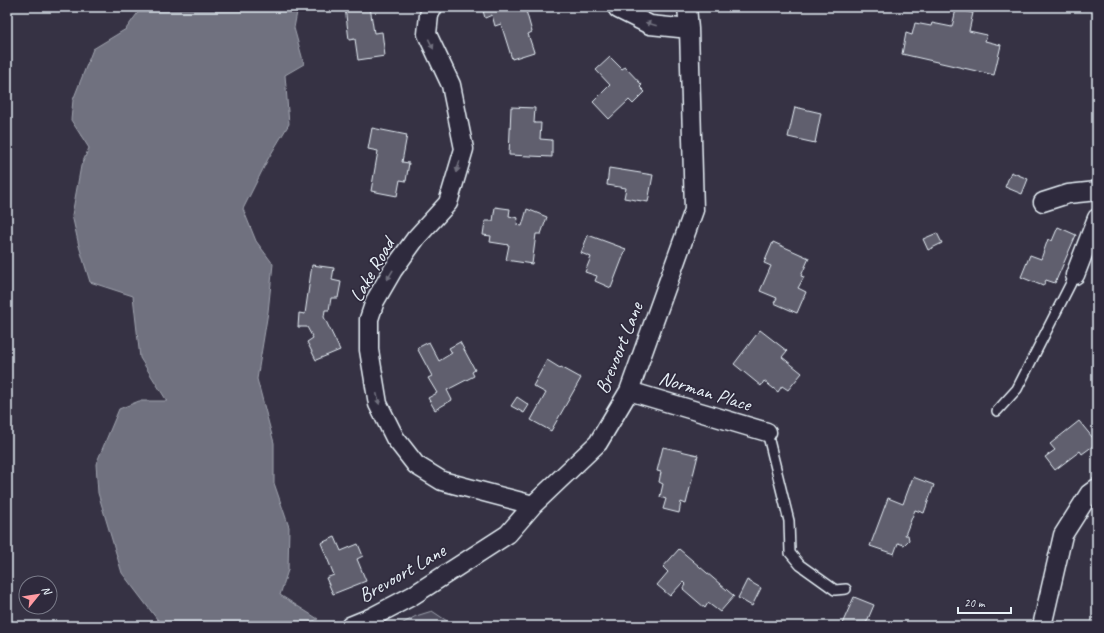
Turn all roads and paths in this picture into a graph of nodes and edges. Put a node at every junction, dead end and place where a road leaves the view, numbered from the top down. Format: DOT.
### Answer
graph roads {
  1 [pos="433,7"];
  2 [pos="617,7"];
  3 [pos="687,7"];
  4 [pos="689,29"];
  5 [pos="1097,191"];
  6 [pos="1043,202"];
  7 [pos="1097,218"];
  8 [pos="1076,275"];
  9 [pos="630,391"];
  10 [pos="997,411"];
  11 [pos="767,432"];
  12 [pos="1097,488"];
  13 [pos="533,505"];
  14 [pos="846,589"];
  15 [pos="350,626"];
  16 [pos="1042,626"];
  1 -- 13 [label="street, Lake Road, one-way"];
  4 -- 2 [label="street, one-way"];
  3 -- 4 [label="street, Brevoort Lane"];
  4 -- 9 [label="street, Brevoort Lane"];
  5 -- 6 [label="street"];
  7 -- 8 [label="street"];
  8 -- 10 [label="lane"];
  9 -- 11 [label="street, Norman Place"];
  9 -- 13 [label="street, Brevoort Lane"];
  11 -- 14 [label="lane"];
  12 -- 16 [label="street"];
  13 -- 15 [label="street, Brevoort Lane"];
}
